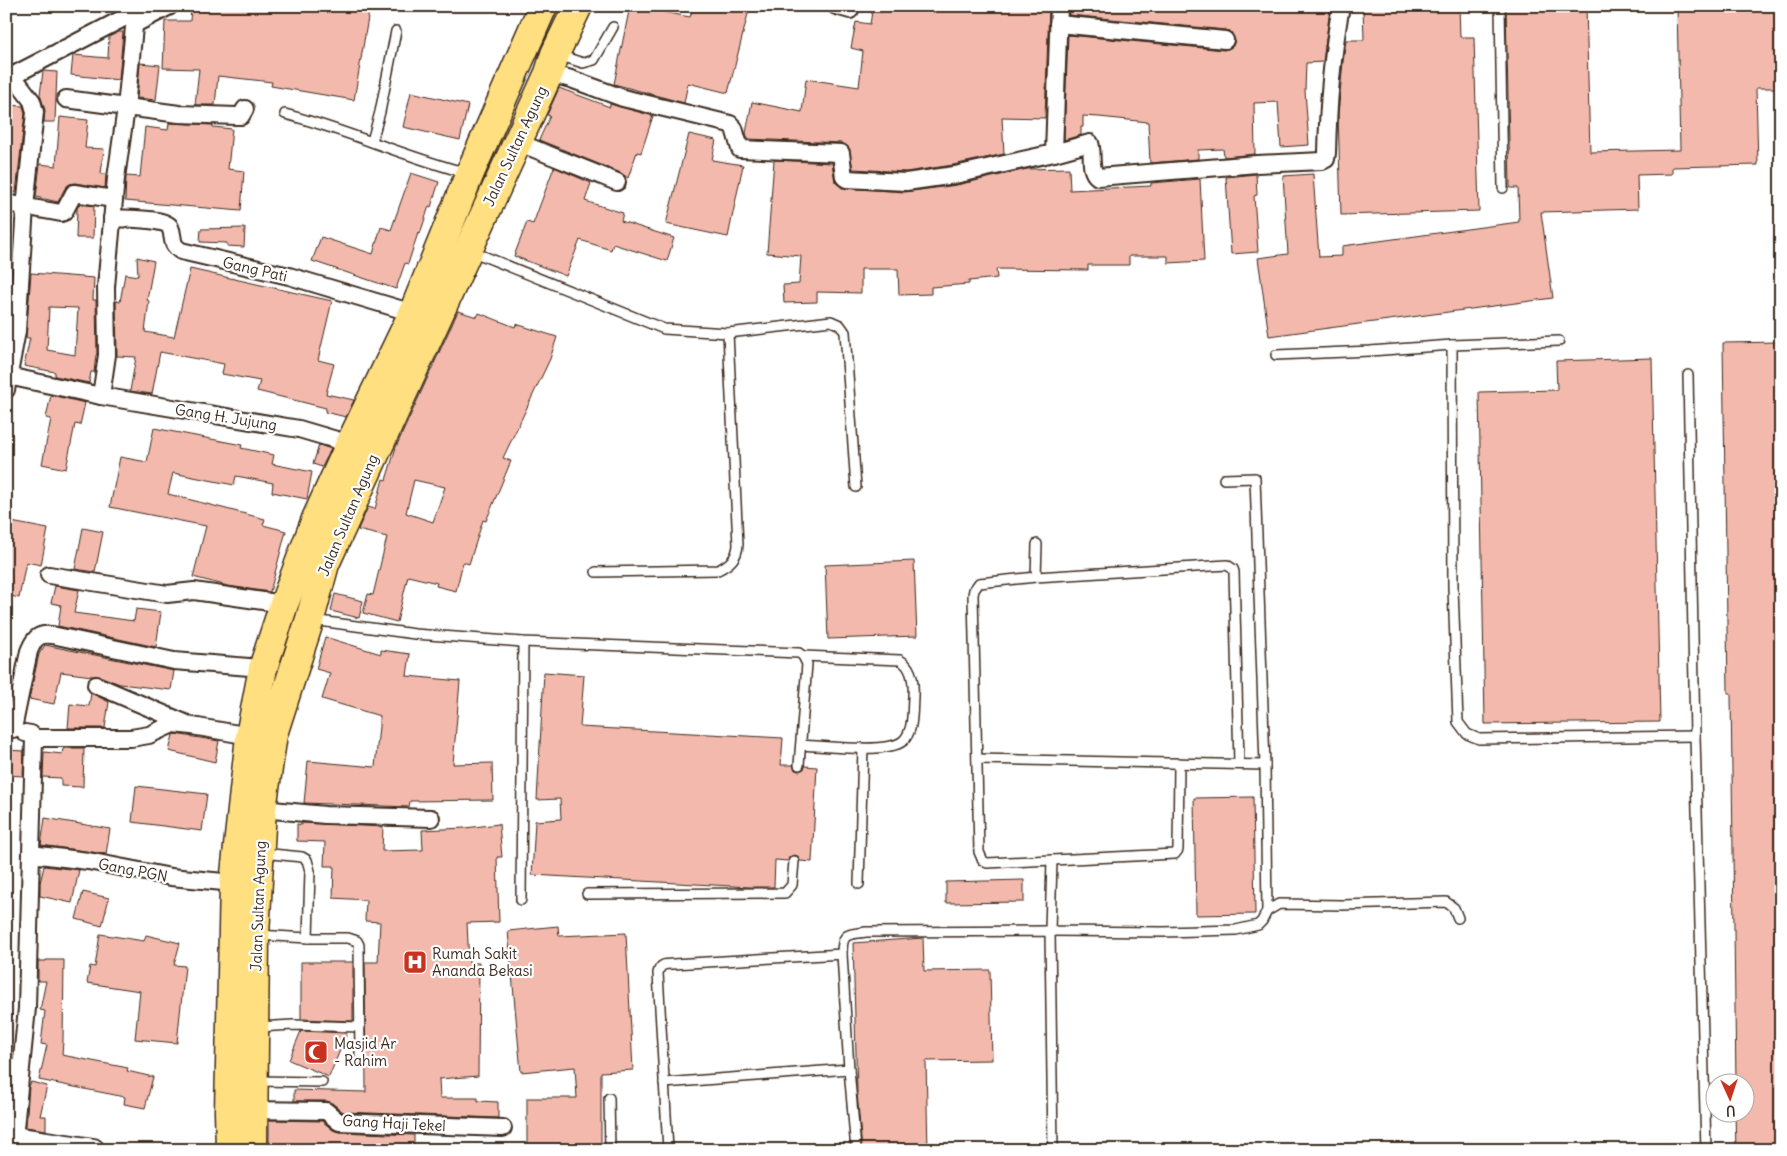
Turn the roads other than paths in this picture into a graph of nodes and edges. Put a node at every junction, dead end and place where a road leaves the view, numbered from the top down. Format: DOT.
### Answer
graph roads {
  1 [pos="146,6"];
  2 [pos="170,6"];
  3 [pos="544,6"];
  4 [pos="578,6"];
  5 [pos="1059,6"];
  6 [pos="1341,6"];
  7 [pos="1500,6"];
  8 [pos="1058,24"];
  9 [pos="613,27"];
  10 [pos="396,31"];
  11 [pos="1225,40"];
  12 [pos="552,63"];
  13 [pos="10,78"];
  14 [pos="66,99"];
  15 [pos="126,108"];
  16 [pos="245,109"];
  17 [pos="284,114"];
  18 [pos="372,141"];
  19 [pos="517,142"];
  20 [pos="1054,153"];
  21 [pos="470,173"];
  22 [pos="617,182"];
  23 [pos="1503,188"];
  24 [pos="114,199"];
  25 [pos="6,203"];
  26 [pos="25,207"];
  27 [pos="112,218"];
  28 [pos="457,239"];
  29 [pos="413,313"];
  30 [pos="728,333"];
  31 [pos="1559,341"];
  32 [pos="1452,345"];
  33 [pos="1276,356"];
  34 [pos="1688,375"];
  35 [pos="7,383"];
  36 [pos="101,396"];
  37 [pos="350,444"];
  38 [pos="1224,479"];
  39 [pos="856,486"];
  40 [pos="1037,544"];
  41 [pos="596,572"];
  42 [pos="50,575"];
  43 [pos="1036,577"];
  44 [pos="284,604"];
  45 [pos="310,619"];
  46 [pos="523,642"];
  47 [pos="803,656"];
  48 [pos="263,668"];
  49 [pos="96,685"];
  50 [pos="192,726"];
  51 [pos="10,728"];
  52 [pos="250,736"];
  53 [pos="1695,736"];
  54 [pos="34,738"];
  55 [pos="801,745"];
  56 [pos="863,748"];
  57 [pos="977,759"];
  58 [pos="1179,763"];
  59 [pos="1239,763"];
  60 [pos="799,765"];
  61 [pos="1265,765"];
  62 [pos="262,809"];
  63 [pos="431,818"];
  64 [pos="260,853"];
  65 [pos="31,854"];
  66 [pos="1052,860"];
  67 [pos="794,861"];
  68 [pos="234,883"];
  69 [pos="859,884"];
  70 [pos="586,894"];
  71 [pos="521,900"];
  72 [pos="1267,911"];
  73 [pos="1458,918"];
  74 [pos="1050,931"];
  75 [pos="255,935"];
  76 [pos="308,938"];
  77 [pos="842,954"];
  78 [pos="255,1027"];
  79 [pos="360,1027"];
  80 [pos="360,1060"];
  81 [pos="849,1069"];
  82 [pos="254,1081"];
  83 [pos="322,1082"];
  84 [pos="664,1082"];
  85 [pos="609,1098"];
  86 [pos="503,1128"];
  87 [pos="232,1132"];
  88 [pos="10,1138"];
  89 [pos="93,1150"];
  90 [pos="253,1150"];
  91 [pos="610,1150"];
  92 [pos="668,1150"];
  93 [pos="856,1150"];
  94 [pos="1053,1150"];
  95 [pos="1706,1150"];
  1 -- 13 [label="street"];
  2 -- 15 [label="street"];
  3 -- 21 [label="highway, Jalan Sultan Agung"];
  4 -- 12 [label="highway, Jalan Sultan Agung"];
  5 -- 8 [label="street"];
  6 -- 20 [label="street"];
  7 -- 23 [label="lane"];
  8 -- 11 [label="street"];
  8 -- 20 [label="street"];
  9 -- 12 [label="lane"];
  10 -- 18 [label="lane"];
  12 -- 19 [label="highway, Jalan Sultan Agung"];
  12 -- 20 [label="street"];
  13 -- 26 [label="street"];
  14 -- 15 [label="street"];
  15 -- 16 [label="street"];
  15 -- 24 [label="street"];
  17 -- 18 [label="lane"];
  18 -- 21 [label="lane"];
  19 -- 22 [label="street"];
  19 -- 28 [label="highway, Jalan Sultan Agung"];
  21 -- 28 [label="highway, Jalan Sultan Agung"];
  24 -- 26 [label="street"];
  24 -- 27 [label="street"];
  25 -- 26 [label="street"];
  26 -- 35 [label="street"];
  27 -- 29 [label="street, Gang Pati"];
  27 -- 36 [label="street"];
  28 -- 29 [label="highway, Jalan Sultan Agung"];
  28 -- 30 [label="lane"];
  28 -- 45 [label="highway, Jalan Sultan Agung"];
  29 -- 37 [label="highway, Jalan Sultan Agung"];
  30 -- 39 [label="lane"];
  30 -- 41 [label="lane"];
  31 -- 32 [label="lane"];
  32 -- 33 [label="lane"];
  32 -- 53 [label="lane"];
  34 -- 53 [label="lane"];
  35 -- 36 [label="street, Gang H. Jujung"];
  36 -- 37 [label="street, Gang H. Jujung"];
  37 -- 44 [label="highway, Jalan Sultan Agung"];
  38 -- 61 [label="lane"];
  40 -- 43 [label="lane"];
  42 -- 44 [label="street"];
  43 -- 57 [label="lane"];
  43 -- 59 [label="lane"];
  44 -- 48 [label="highway, Jalan Sultan Agung"];
  45 -- 46 [label="lane"];
  45 -- 62 [label="highway, Jalan Sultan Agung"];
  46 -- 47 [label="lane"];
  46 -- 71 [label="lane"];
  47 -- 55 [label="lane"];
  47 -- 56 [label="lane"];
  48 -- 51 [label="street"];
  48 -- 52 [label="highway, Jalan Sultan Agung"];
  49 -- 50 [label="street"];
  50 -- 52 [label="street"];
  50 -- 54 [label="street"];
  51 -- 54 [label="street"];
  52 -- 68 [label="highway, Jalan Sultan Agung"];
  53 -- 95 [label="lane"];
  54 -- 65 [label="street"];
  55 -- 56 [label="lane"];
  55 -- 60 [label="lane"];
  56 -- 69 [label="lane"];
  57 -- 58 [label="lane"];
  57 -- 66 [label="lane"];
  58 -- 59 [label="lane"];
  58 -- 66 [label="lane"];
  59 -- 61 [label="lane"];
  61 -- 72 [label="lane"];
  62 -- 63 [label="street"];
  62 -- 64 [label="highway, Jalan Sultan Agung"];
  64 -- 75 [label="highway, Jalan Sultan Agung"];
  64 -- 76 [label="lane"];
  65 -- 68 [label="street, Gang PGN"];
  65 -- 88 [label="street"];
  66 -- 74 [label="lane"];
  67 -- 70 [label="lane"];
  68 -- 87 [label="highway, Jalan Sultan Agung"];
  72 -- 73 [label="lane"];
  72 -- 74 [label="lane"];
  74 -- 77 [label="lane"];
  74 -- 94 [label="lane"];
  75 -- 76 [label="lane"];
  75 -- 78 [label="highway, Jalan Sultan Agung"];
  76 -- 79 [label="lane"];
  77 -- 81 [label="lane"];
  77 -- 84 [label="lane"];
  78 -- 79 [label="lane"];
  78 -- 82 [label="highway, Jalan Sultan Agung"];
  79 -- 80 [label="lane"];
  81 -- 84 [label="lane"];
  81 -- 93 [label="lane"];
  82 -- 83 [label="lane"];
  82 -- 87 [label="highway, Jalan Sultan Agung"];
  84 -- 92 [label="lane"];
  85 -- 91 [label="lane"];
  86 -- 87 [label="street, Gang Haji Tekel"];
  87 -- 90 [label="highway, Jalan Sultan Agung"];
  88 -- 89 [label="street"];
}
